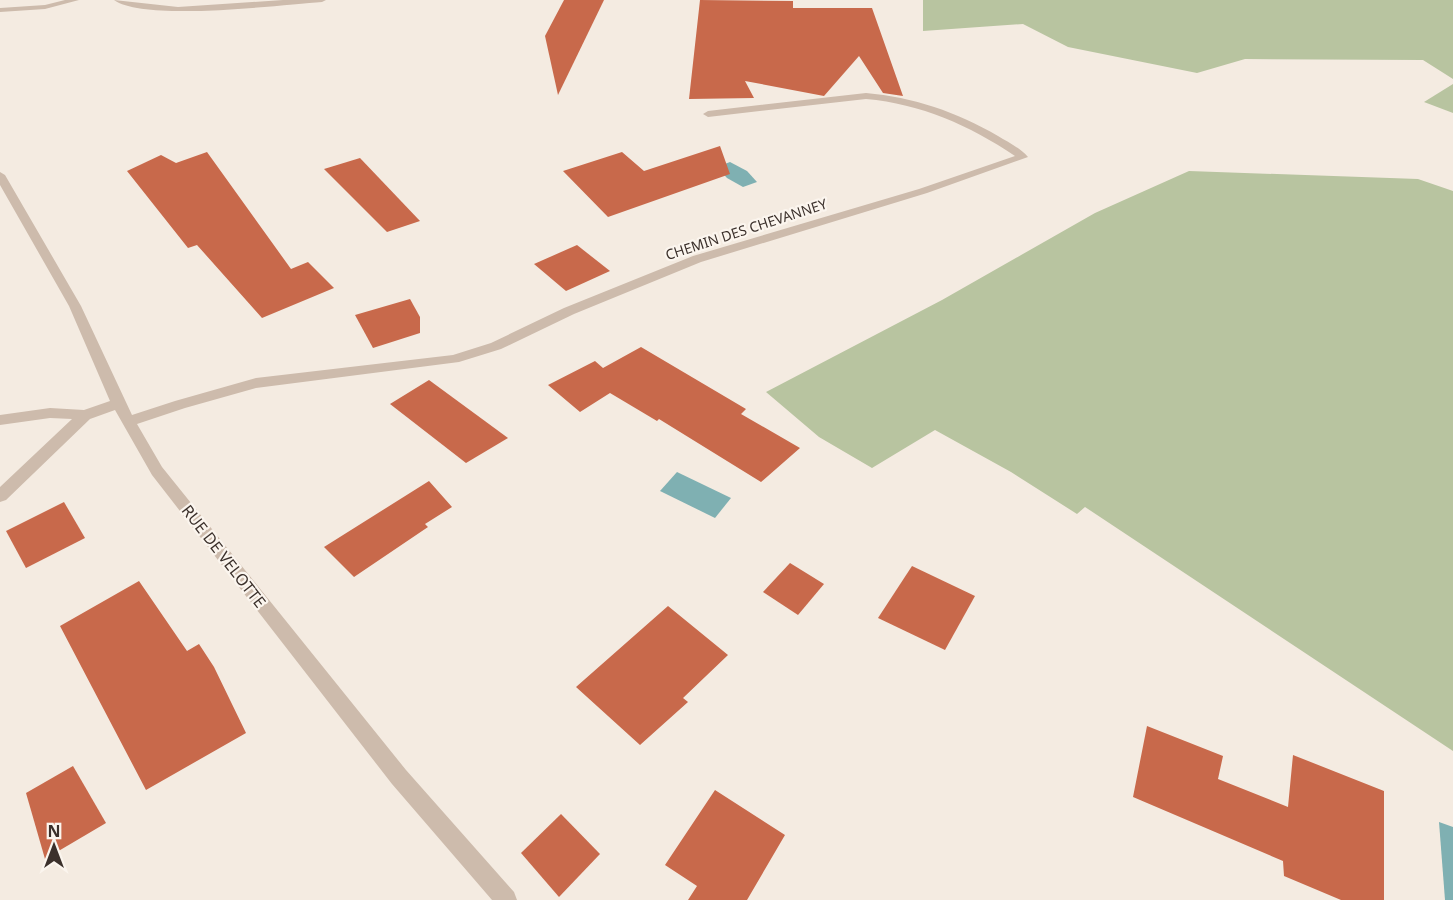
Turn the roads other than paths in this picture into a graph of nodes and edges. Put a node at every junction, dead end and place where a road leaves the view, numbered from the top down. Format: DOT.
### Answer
graph roads {
  1 [pos="75,0"];
  2 [pos="118,0"];
  3 [pos="322,0"];
  4 [pos="0,10"];
  5 [pos="708,114"];
  6 [pos="0,175"];
  7 [pos="118,403"];
  8 [pos="85,415"];
  9 [pos="0,420"];
  10 [pos="128,422"];
  11 [pos="0,496"];
  12 [pos="506,900"];
  1 -- 4 [label="street"];
  2 -- 3 [label="street"];
  5 -- 10 [label="street, CHEMIN DES CHEVANNEY"];
  6 -- 7 [label="street, RUE DE VELOTTE"];
  7 -- 8 [label="street"];
  7 -- 10 [label="street, RUE DE VELOTTE"];
  8 -- 9 [label="street"];
  8 -- 11 [label="street"];
  10 -- 12 [label="street, RUE DE VELOTTE"];
}
